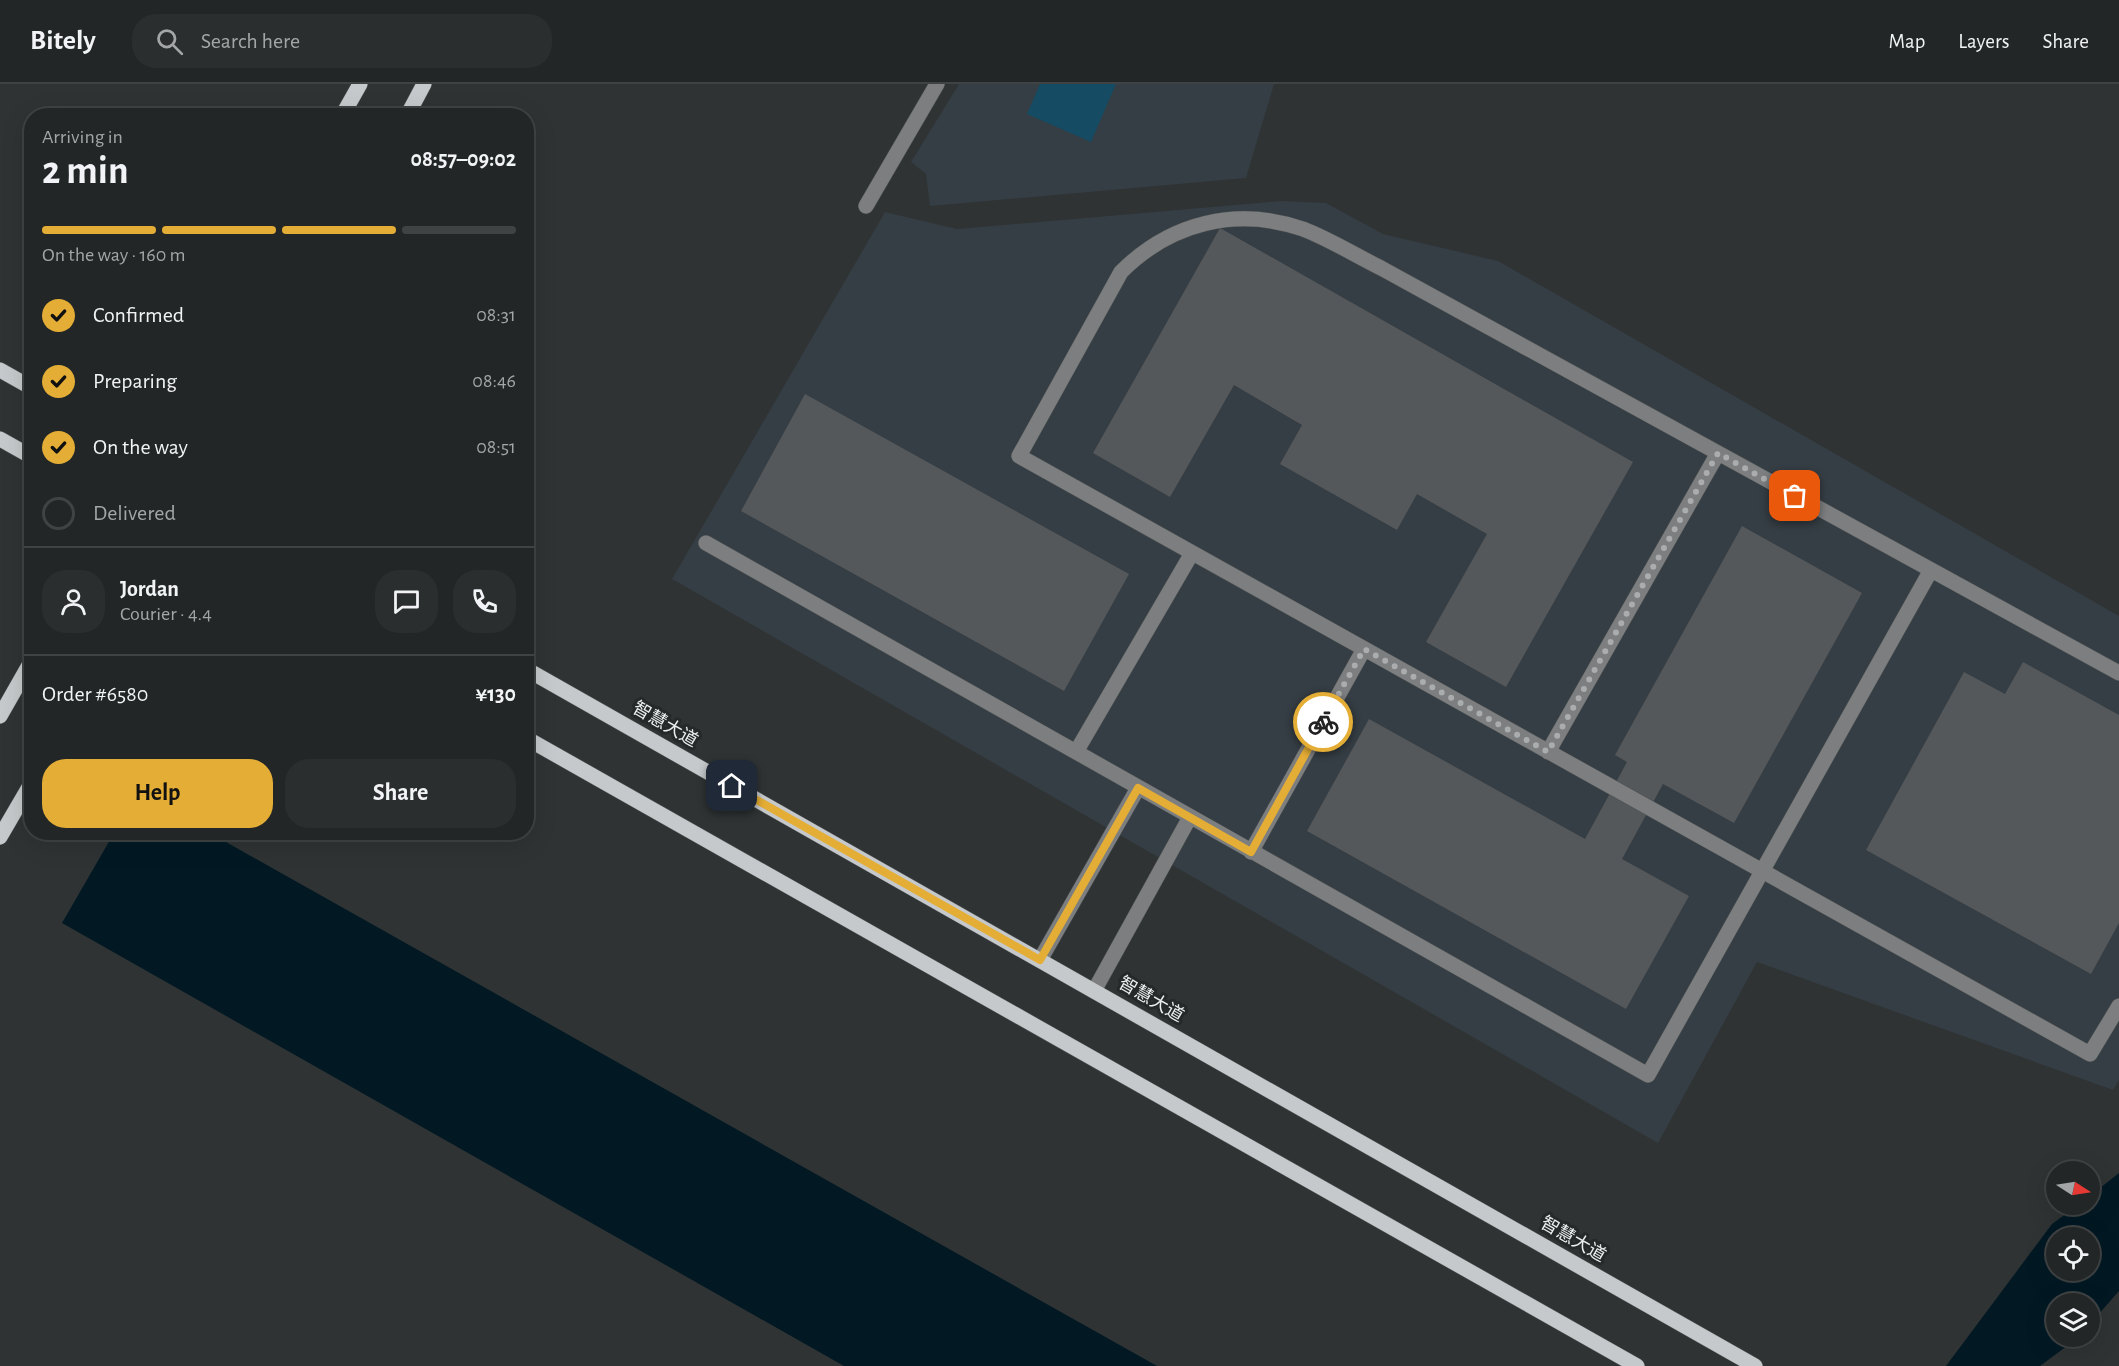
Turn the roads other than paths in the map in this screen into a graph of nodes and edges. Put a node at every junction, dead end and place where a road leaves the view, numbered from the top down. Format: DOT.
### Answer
graph roads {
  1 [pos="360,84"];
  2 [pos="424,84"];
  3 [pos="937,84"];
  4 [pos="346,108"];
  5 [pos="411,108"];
  6 [pos="866,206"];
  7 [pos="0,370"];
  8 [pos="24,384"];
  9 [pos="0,439"];
  10 [pos="24,452"];
  11 [pos="1718,453"];
  12 [pos="706,543"];
  13 [pos="1192,553"];
  14 [pos="1931,570"];
  15 [pos="1364,649"];
  16 [pos="2119,673"];
  17 [pos="24,674"];
  18 [pos="534,674"];
  19 [pos="0,716"];
  20 [pos="534,743"];
  21 [pos="1076,752"];
  22 [pos="1548,752"];
  23 [pos="1138,788"];
  24 [pos="24,796"];
  25 [pos="1190,817"];
  26 [pos="0,837"];
  27 [pos="1251,852"];
  28 [pos="1762,871"];
  29 [pos="1040,960"];
  30 [pos="1094,991"];
  31 [pos="2119,1006"];
  32 [pos="1637,1366"];
  33 [pos="1755,1366"];
  1 -- 4 [label="main road"];
  2 -- 5 [label="main road"];
  3 -- 6 [label="street"];
  7 -- 8 [label="main road"];
  9 -- 10 [label="main road"];
  11 -- 13 [label="street"];
  11 -- 14 [label="street"];
  11 -- 22 [label="street"];
  12 -- 21 [label="street"];
  13 -- 15 [label="street"];
  13 -- 21 [label="street"];
  14 -- 16 [label="street"];
  14 -- 28 [label="street"];
  15 -- 22 [label="street"];
  15 -- 27 [label="street"];
  17 -- 19 [label="main road"];
  18 -- 29 [label="main road, 智慧大道"];
  20 -- 32 [label="main road"];
  21 -- 23 [label="street"];
  22 -- 28 [label="street"];
  23 -- 25 [label="street"];
  23 -- 29 [label="street"];
  24 -- 26 [label="main road"];
  25 -- 27 [label="street"];
  25 -- 30 [label="street"];
  27 -- 28 [label="street"];
  28 -- 31 [label="street"];
  29 -- 30 [label="main road, 智慧大道"];
  30 -- 33 [label="main road, 智慧大道"];
}
